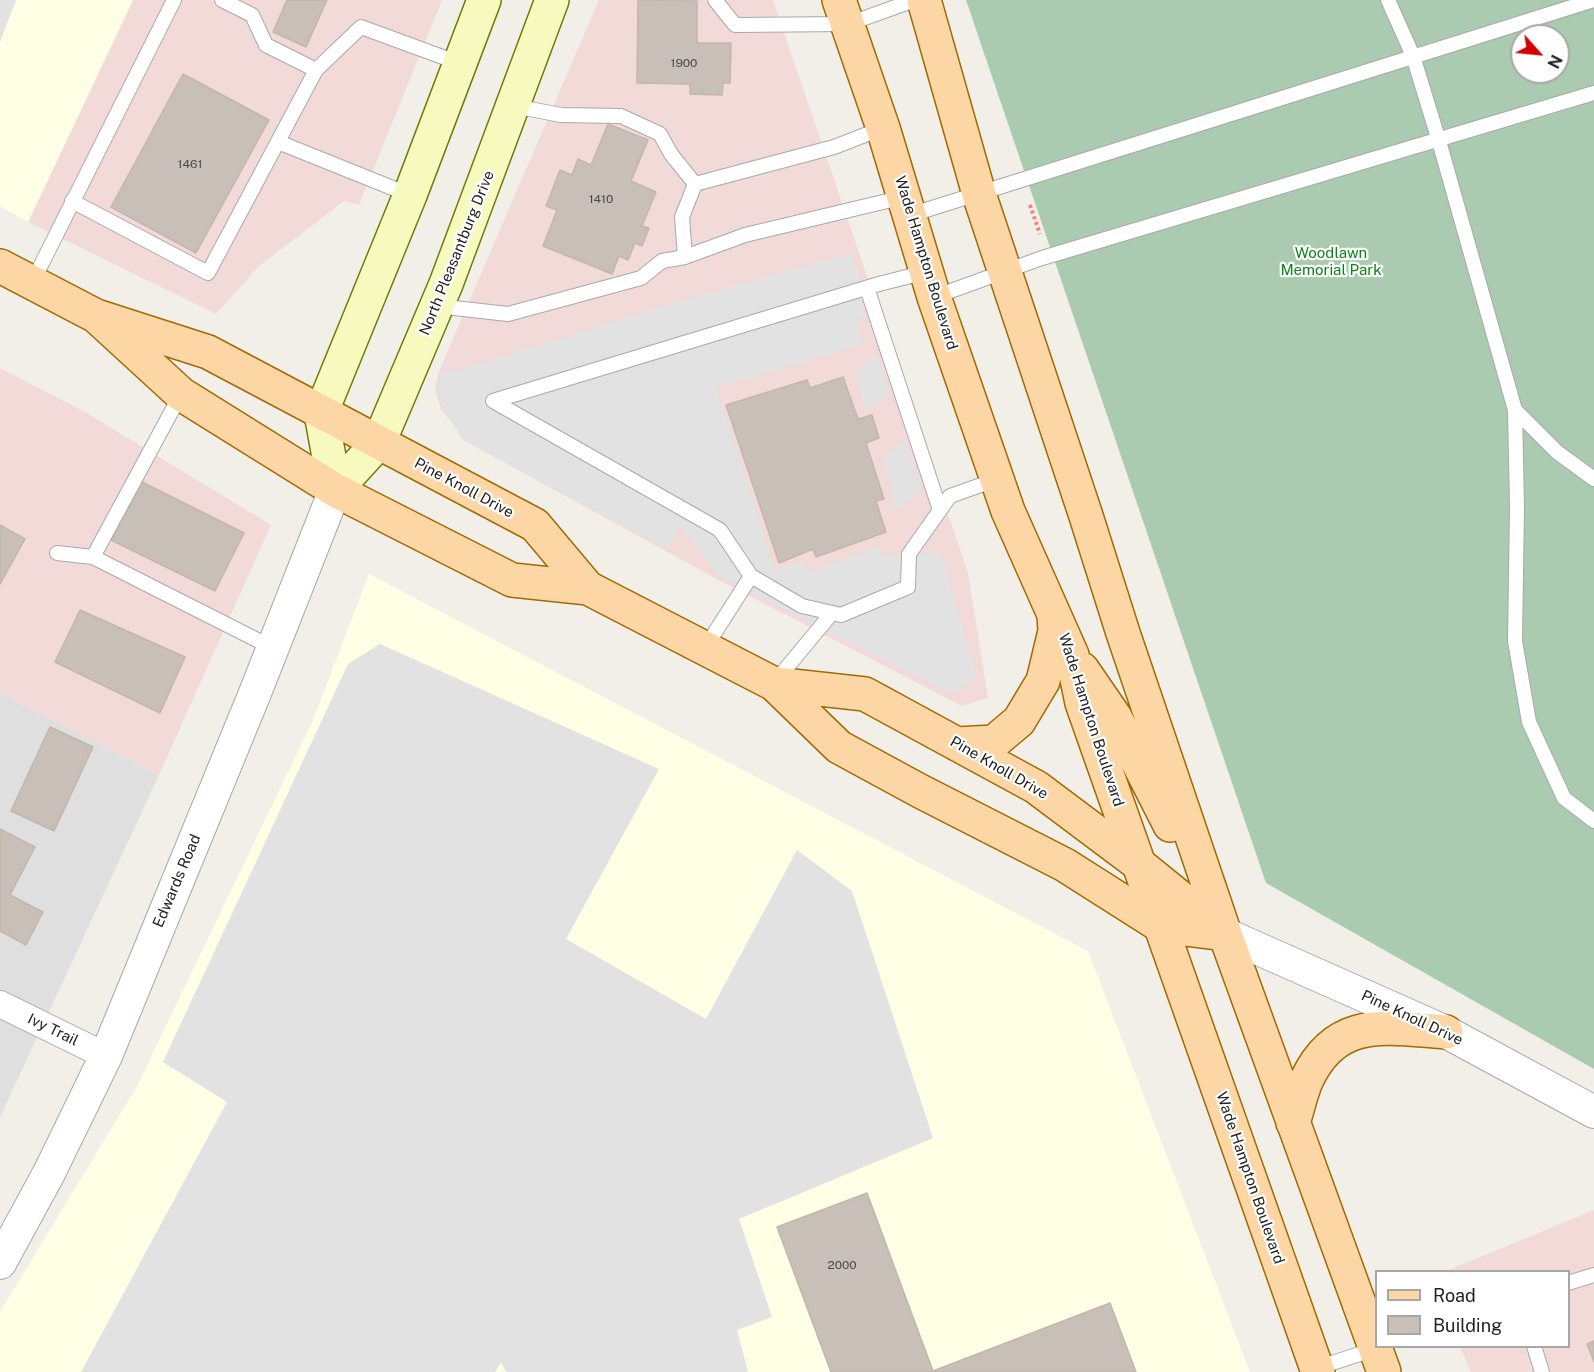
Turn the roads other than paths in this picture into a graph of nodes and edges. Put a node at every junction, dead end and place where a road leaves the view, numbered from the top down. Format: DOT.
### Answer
graph roads {
  1 [pos="174,0"];
  2 [pos="222,0"];
  3 [pos="484,0"];
  4 [pos="552,0"];
  5 [pos="715,0"];
  6 [pos="915,0"];
  7 [pos="924,0"];
  8 [pos="1388,0"];
  9 [pos="1594,0"];
  10 [pos="844,12"];
  11 [pos="1413,56"];
  12 [pos="459,63"];
  13 [pos="316,70"];
  14 [pos="1594,93"];
  15 [pos="514,106"];
  16 [pos="883,128"];
  17 [pos="1439,141"];
  18 [pos="278,142"];
  19 [pos="695,184"];
  20 [pos="979,194"];
  21 [pos="410,195"];
  22 [pos="72,201"];
  23 [pos="908,206"];
  24 [pos="685,257"];
  25 [pos="0,266"];
  26 [pos="1005,270"];
  27 [pos="32,283"];
  28 [pos="930,284"];
  29 [pos="867,288"];
  30 [pos="438,302"];
  31 [pos="96,316"];
  32 [pos="181,394"];
  33 [pos="1515,410"];
  34 [pos="321,413"];
  35 [pos="379,442"];
  36 [pos="998,479"];
  37 [pos="1594,479"];
  38 [pos="335,490"];
  39 [pos="940,510"];
  40 [pos="57,553"];
  41 [pos="93,558"];
  42 [pos="751,576"];
  43 [pos="588,588"];
  44 [pos="832,613"];
  45 [pos="1054,613"];
  46 [pos="273,648"];
  47 [pos="705,648"];
  48 [pos="1072,655"];
  49 [pos="774,684"];
  50 [pos="957,744"];
  51 [pos="1594,821"];
  52 [pos="1140,866"];
  53 [pos="1161,926"];
  54 [pos="1225,934"];
  55 [pos="0,1004"];
  56 [pos="1446,1032"];
  57 [pos="106,1056"];
  58 [pos="1594,1112"];
  59 [pos="1293,1123"];
  60 [pos="0,1263"];
  61 [pos="1594,1275"];
  62 [pos="1570,1283"];
  63 [pos="1375,1343"];
  64 [pos="1534,1348"];
  65 [pos="1380,1356"];
  66 [pos="1318,1370"];
  67 [pos="1542,1372"];
  1 -- 22 [label="lane"];
  2 -- 13 [label="lane"];
  3 -- 12 [label="main road"];
  4 -- 15 [label="main road, North Pleasantburg Drive"];
  5 -- 10 [label="lane"];
  6 -- 10 [label="lane"];
  7 -- 20 [label="main road"];
  8 -- 11 [label="lane"];
  9 -- 11 [label="lane"];
  10 -- 16 [label="main road, Wade Hampton Boulevard"];
  11 -- 17 [label="lane"];
  11 -- 20 [label="lane"];
  12 -- 13 [label="lane"];
  12 -- 21 [label="main road"];
  13 -- 18 [label="lane"];
  14 -- 17 [label="lane"];
  15 -- 19 [label="lane"];
  15 -- 30 [label="main road, North Pleasantburg Drive"];
  16 -- 19 [label="lane"];
  16 -- 23 [label="main road, Wade Hampton Boulevard"];
  17 -- 26 [label="lane"];
  17 -- 33 [label="lane"];
  18 -- 21 [label="lane"];
  18 -- 22 [label="lane"];
  19 -- 24 [label="lane"];
  20 -- 23 [label="lane"];
  20 -- 26 [label="main road"];
  21 -- 34 [label="main road"];
  22 -- 27 [label="lane"];
  23 -- 24 [label="lane"];
  23 -- 28 [label="main road, Wade Hampton Boulevard"];
  24 -- 30 [label="lane"];
  25 -- 27 [label="main road"];
  26 -- 28 [label="lane"];
  26 -- 54 [label="main road"];
  27 -- 31 [label="main road"];
  28 -- 29 [label="lane"];
  28 -- 36 [label="main road, Wade Hampton Boulevard"];
  29 -- 39 [label="lane"];
  29 -- 42 [label="lane"];
  30 -- 35 [label="main road, North Pleasantburg Drive"];
  31 -- 32 [label="main road"];
  31 -- 34 [label="main road"];
  32 -- 38 [label="main road"];
  32 -- 41 [label="lane"];
  33 -- 37 [label="lane"];
  33 -- 51 [label="lane"];
  34 -- 35 [label="main road, Pine Knoll Drive"];
  34 -- 38 [label="main road"];
  35 -- 38 [label="main road, North Pleasantburg Drive"];
  35 -- 43 [label="main road, Pine Knoll Drive"];
  36 -- 39 [label="lane"];
  36 -- 45 [label="main road, Wade Hampton Boulevard"];
  38 -- 43 [label="main road, Pine Knoll Drive"];
  38 -- 46 [label="street, Edwards Road"];
  39 -- 44 [label="lane"];
  40 -- 41 [label="lane"];
  41 -- 46 [label="lane"];
  42 -- 44 [label="lane"];
  42 -- 47 [label="lane"];
  43 -- 47 [label="main road, Pine Knoll Drive"];
  44 -- 49 [label="lane"];
  45 -- 48 [label="main road, Wade Hampton Boulevard"];
  45 -- 50 [label="main road"];
  46 -- 57 [label="street, Edwards Road"];
  47 -- 49 [label="main road, Pine Knoll Drive"];
  48 -- 52 [label="main road, Wade Hampton Boulevard"];
  48 -- 54 [label="main road"];
  49 -- 50 [label="main road, Pine Knoll Drive"];
  49 -- 53 [label="main road, Pine Knoll Drive"];
  50 -- 52 [label="main road, Pine Knoll Drive"];
  52 -- 53 [label="main road, Wade Hampton Boulevard"];
  52 -- 54 [label="main road, Pine Knoll Drive"];
  53 -- 54 [label="main road, Pine Knoll Drive"];
  53 -- 66 [label="main road, Wade Hampton Boulevard"];
  54 -- 56 [label="street, Pine Knoll Drive"];
  54 -- 59 [label="main road"];
  55 -- 57 [label="street, Ivy Trail"];
  56 -- 58 [label="street, Pine Knoll Drive"];
  56 -- 59 [label="main road"];
  57 -- 60 [label="street, Edwards Road"];
  59 -- 63 [label="main road"];
  61 -- 62 [label="lane"];
  64 -- 67 [label="lane"];
  65 -- 66 [label="lane"];
}
